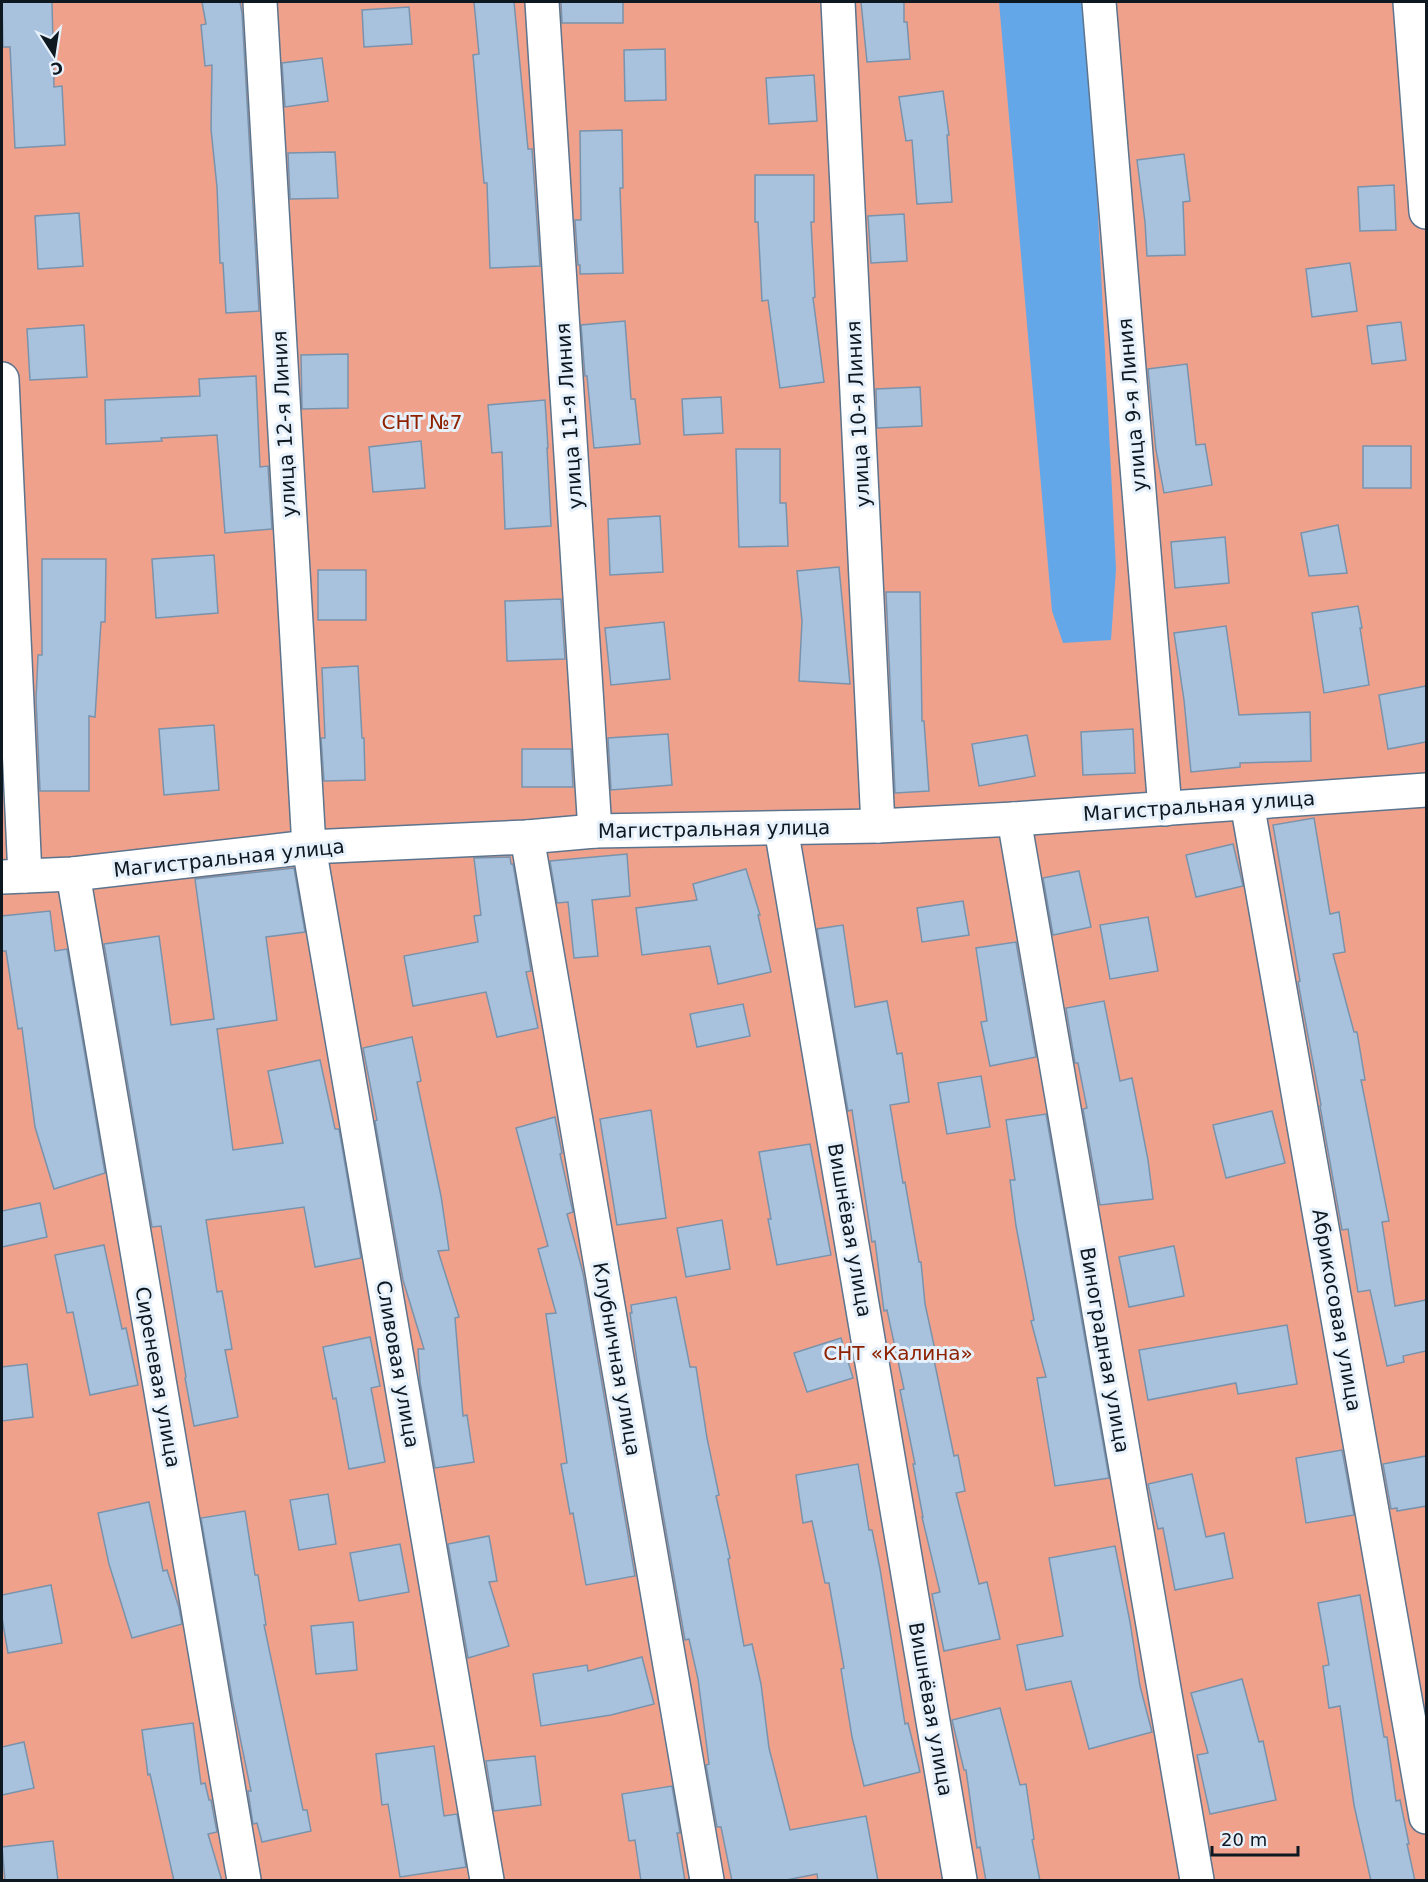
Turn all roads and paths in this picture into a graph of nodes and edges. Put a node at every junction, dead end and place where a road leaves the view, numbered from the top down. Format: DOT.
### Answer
graph roads {
  1 [pos="260,2"];
  2 [pos="542,2"];
  3 [pos="838,2"];
  4 [pos="1100,2"];
  5 [pos="1410,2"];
  6 [pos="1426,212"];
  7 [pos="2,379"];
  8 [pos="1426,790"];
  9 [pos="1247,803"];
  10 [pos="1165,809"];
  11 [pos="1014,819"];
  12 [pos="878,826"];
  13 [pos="781,828"];
  14 [pos="595,831"];
  15 [pos="526,837"];
  16 [pos="309,847"];
  17 [pos="73,874"];
  18 [pos="14,876"];
  19 [pos="1426,1817"];
  20 [pos="244,1881"];
  21 [pos="487,1881"];
  22 [pos="707,1881"];
  23 [pos="960,1881"];
  24 [pos="1197,1881"];
  1 -- 16 [label="street, улица 12-я Линия"];
  2 -- 14 [label="street, улица 11-я Линия"];
  3 -- 12 [label="street, улица 10-я Линия"];
  4 -- 10 [label="street, улица 9-я Линия"];
  5 -- 6 [label="street"];
  7 -- 18 [label="street"];
  8 -- 9 [label="street, Магистральная улица"];
  9 -- 10 [label="street, Магистральная улица"];
  9 -- 19 [label="street, Абрикосовая улица"];
  10 -- 11 [label="street, Магистральная улица"];
  11 -- 12 [label="street, Магистральная улица"];
  11 -- 24 [label="street, Виноградная улица"];
  12 -- 13 [label="street, Магистральная улица"];
  13 -- 14 [label="street, Магистральная улица"];
  13 -- 23 [label="street, Вишнёвая улица"];
  14 -- 15 [label="street, Магистральная улица"];
  15 -- 16 [label="street, Магистральная улица"];
  15 -- 22 [label="street, Клубничная улица"];
  16 -- 17 [label="street, Магистральная улица"];
  16 -- 21 [label="street, Сливовая улица"];
  17 -- 18 [label="street, Магистральная улица"];
  17 -- 20 [label="street, Сиреневая улица"];
}
